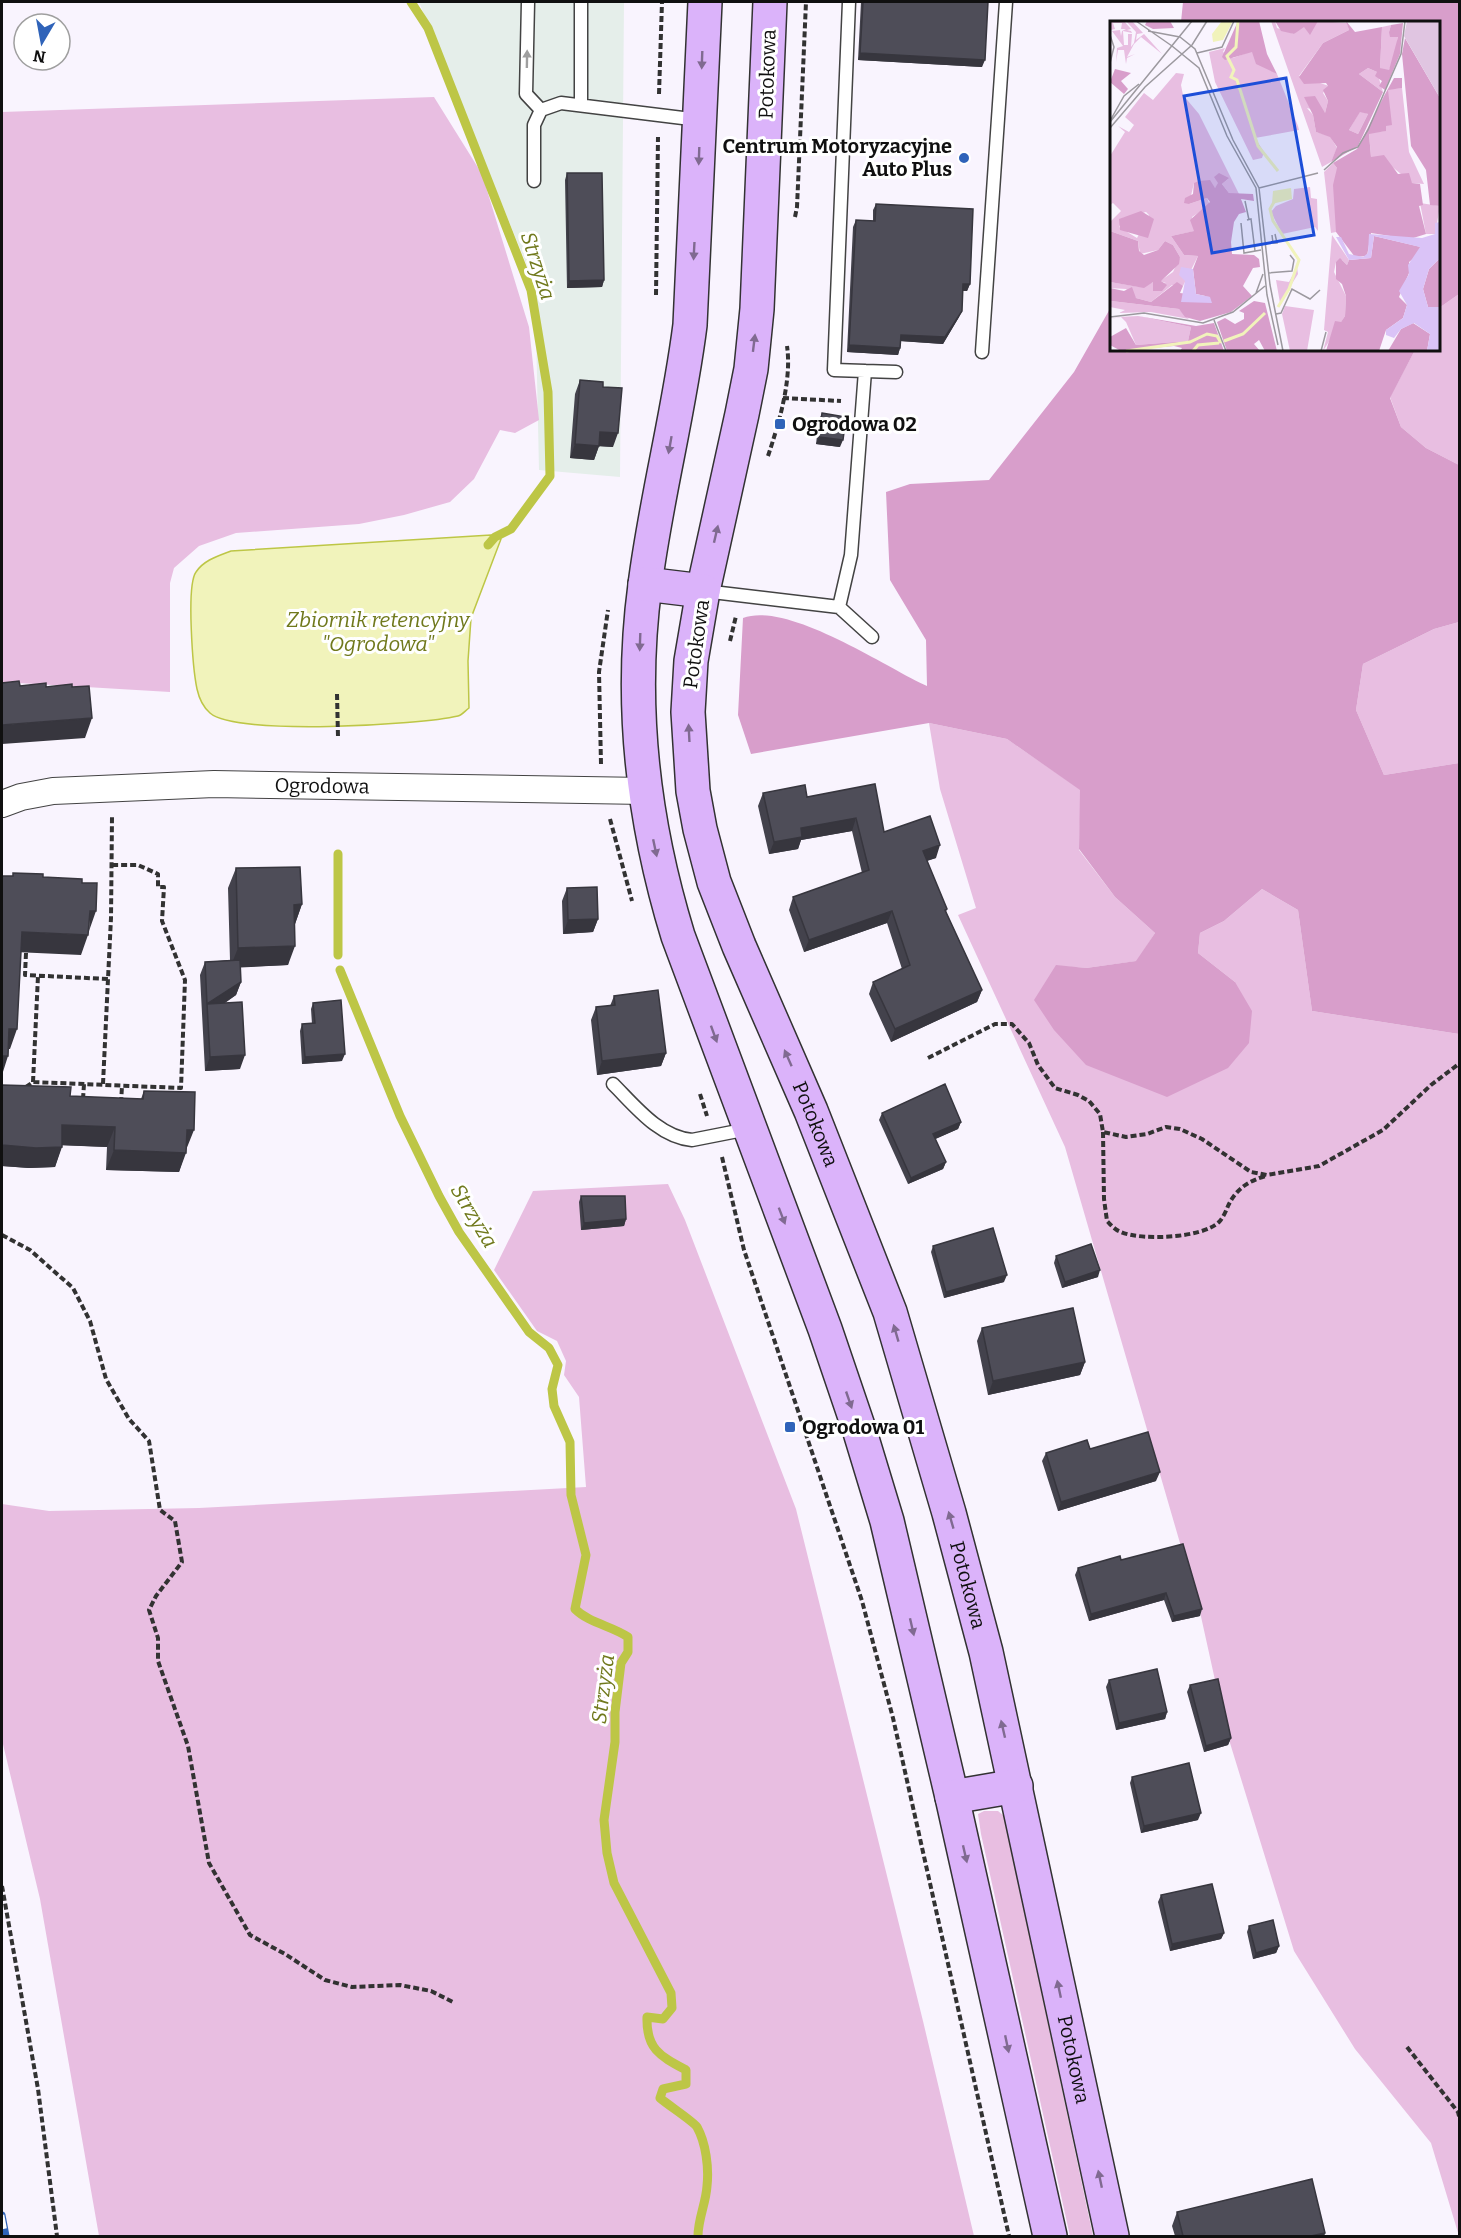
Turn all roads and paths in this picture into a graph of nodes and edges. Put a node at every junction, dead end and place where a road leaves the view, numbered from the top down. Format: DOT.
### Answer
graph roads {
  1 [pos="528,2"];
  2 [pos="581,2"];
  3 [pos="705,2"];
  4 [pos="770,2"];
  5 [pos="806,2"];
  6 [pos="849,2"];
  7 [pos="1006,2"];
  8 [pos="581,105"];
  9 [pos="541,110"];
  10 [pos="700,120"];
  11 [pos="534,181"];
  12 [pos="793,226"];
  13 [pos="786,336"];
  14 [pos="982,352"];
  15 [pos="865,371"];
  16 [pos="896,372"];
  17 [pos="783,398"];
  18 [pos="863,403"];
  19 [pos="767,459"];
  20 [pos="645,584"];
  21 [pos="703,591"];
  22 [pos="739,595"];
  23 [pos="839,607"];
  24 [pos="872,637"];
  25 [pos="728,646"];
  26 [pos="337,694"];
  27 [pos="338,736"];
  28 [pos="645,791"];
  29 [pos="2,804"];
  30 [pos="112,807"];
  31 [pos="111,865"];
  32 [pos="26,953"];
  33 [pos="38,976"];
  34 [pos="108,979"];
  35 [pos="928,1058"];
  36 [pos="1460,1063"];
  37 [pos="33,1082"];
  38 [pos="84,1084"];
  39 [pos="103,1084"];
  40 [pos="614,1084"];
  41 [pos="122,1086"];
  42 [pos="20,1092"];
  43 [pos="701,1100"];
  44 [pos="83,1103"];
  45 [pos="121,1108"];
  46 [pos="749,1129"];
  47 [pos="1103,1132"];
  48 [pos="714,1136"];
  49 [pos="1267,1175"];
  50 [pos="2,1235"];
  51 [pos="1016,1786"];
  52 [pos="952,1797"];
  53 [pos="2,1886"];
  54 [pos="453,2002"];
  55 [pos="1407,2047"];
  56 [pos="1460,2120"];
  57 [pos="57,2236"];
  58 [pos="1009,2236"];
  59 [pos="1050,2236"];
  60 [pos="1112,2236"];
  9 -- 1 [label="lane, one-way"];
  2 -- 8 [label="lane"];
  3 -- 10 [label="main road, one-way"];
  21 -- 4 [label="main road, Potokowa, one-way"];
  5 -- 12 [label="path"];
  6 -- 15 [label="lane"];
  7 -- 14 [label="lane"];
  8 -- 9 [label="lane"];
  8 -- 10 [label="lane"];
  9 -- 11 [label="lane"];
  10 -- 20 [label="main road, one-way"];
  13 -- 17 [label="path"];
  15 -- 16 [label="lane"];
  15 -- 18 [label="lane"];
  17 -- 18 [label="path"];
  17 -- 19 [label="path"];
  18 -- 23 [label="lane"];
  20 -- 21 [label="main road"];
  20 -- 28 [label="main road, one-way"];
  21 -- 22 [label="lane"];
  51 -- 21 [label="main road, Potokowa, one-way"];
  22 -- 23 [label="lane"];
  22 -- 25 [label="path"];
  23 -- 24 [label="lane"];
  26 -- 27 [label="path"];
  28 -- 29 [label="street, Ogrodowa"];
  28 -- 46 [label="main road, one-way"];
  30 -- 31 [label="path"];
  31 -- 34 [label="path"];
  31 -- 41 [label="path"];
  32 -- 33 [label="path"];
  33 -- 34 [label="path"];
  33 -- 37 [label="path"];
  34 -- 39 [label="path"];
  35 -- 47 [label="path"];
  36 -- 49 [label="path"];
  37 -- 38 [label="path"];
  37 -- 42 [label="path"];
  38 -- 39 [label="path"];
  38 -- 44 [label="path"];
  39 -- 41 [label="path"];
  40 -- 48 [label="lane"];
  41 -- 45 [label="path"];
  43 -- 48 [label="path"];
  46 -- 48 [label="lane"];
  46 -- 52 [label="main road, one-way"];
  47 -- 49 [label="path"];
  47 -- 49 [label="path"];
  48 -- 58 [label="path"];
  50 -- 54 [label="path"];
  51 -- 52 [label="main road"];
  60 -- 51 [label="main road, Potokowa, one-way"];
  52 -- 59 [label="main road, one-way"];
  53 -- 57 [label="path"];
  55 -- 56 [label="path"];
}
